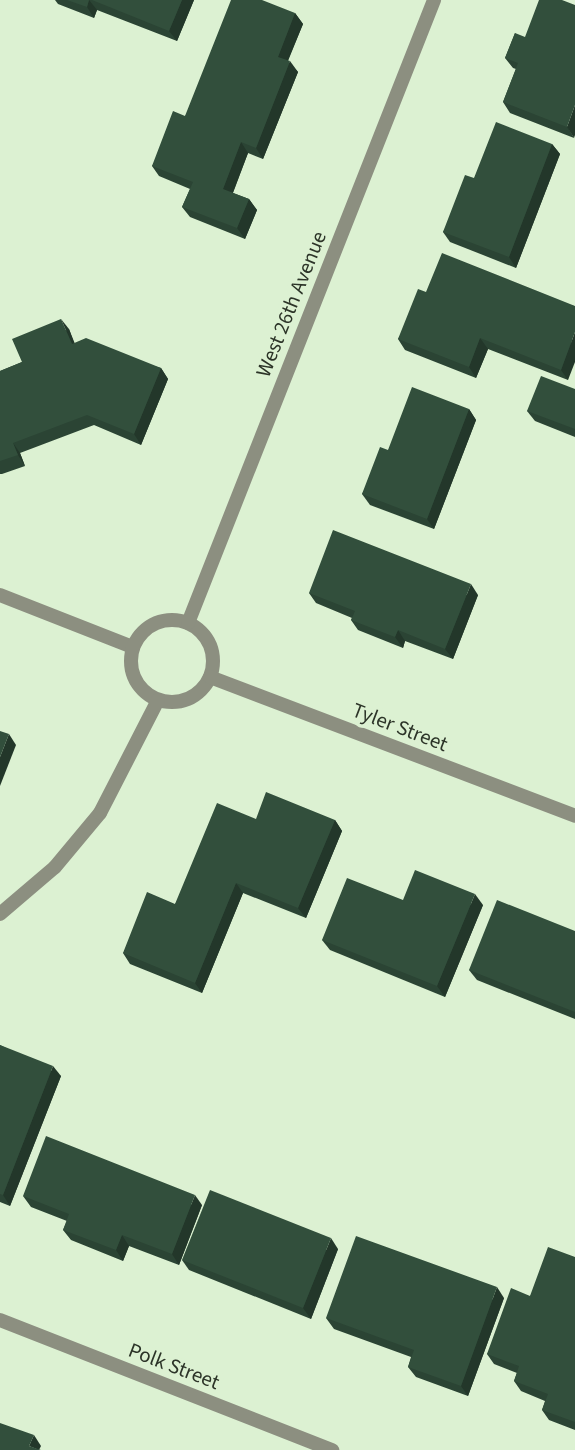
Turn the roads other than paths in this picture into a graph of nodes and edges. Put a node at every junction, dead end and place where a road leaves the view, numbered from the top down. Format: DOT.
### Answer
graph roads {
  1 [pos="434,0"];
  2 [pos="0,595"];
  3 [pos="188,623"];
  4 [pos="133,647"];
  5 [pos="210,677"];
  6 [pos="158,700"];
  7 [pos="575,816"];
  8 [pos="0,914"];
  9 [pos="0,1320"];
  10 [pos="332,1450"];
  1 -- 3 [label="street, West 26th Avenue"];
  2 -- 4 [label="street"];
  3 -- 4 [label="street"];
  3 -- 5 [label="street"];
  4 -- 6 [label="street"];
  5 -- 6 [label="street"];
  5 -- 7 [label="street, Tyler Street"];
  6 -- 8 [label="street"];
  9 -- 10 [label="street, Polk Street"];
}
